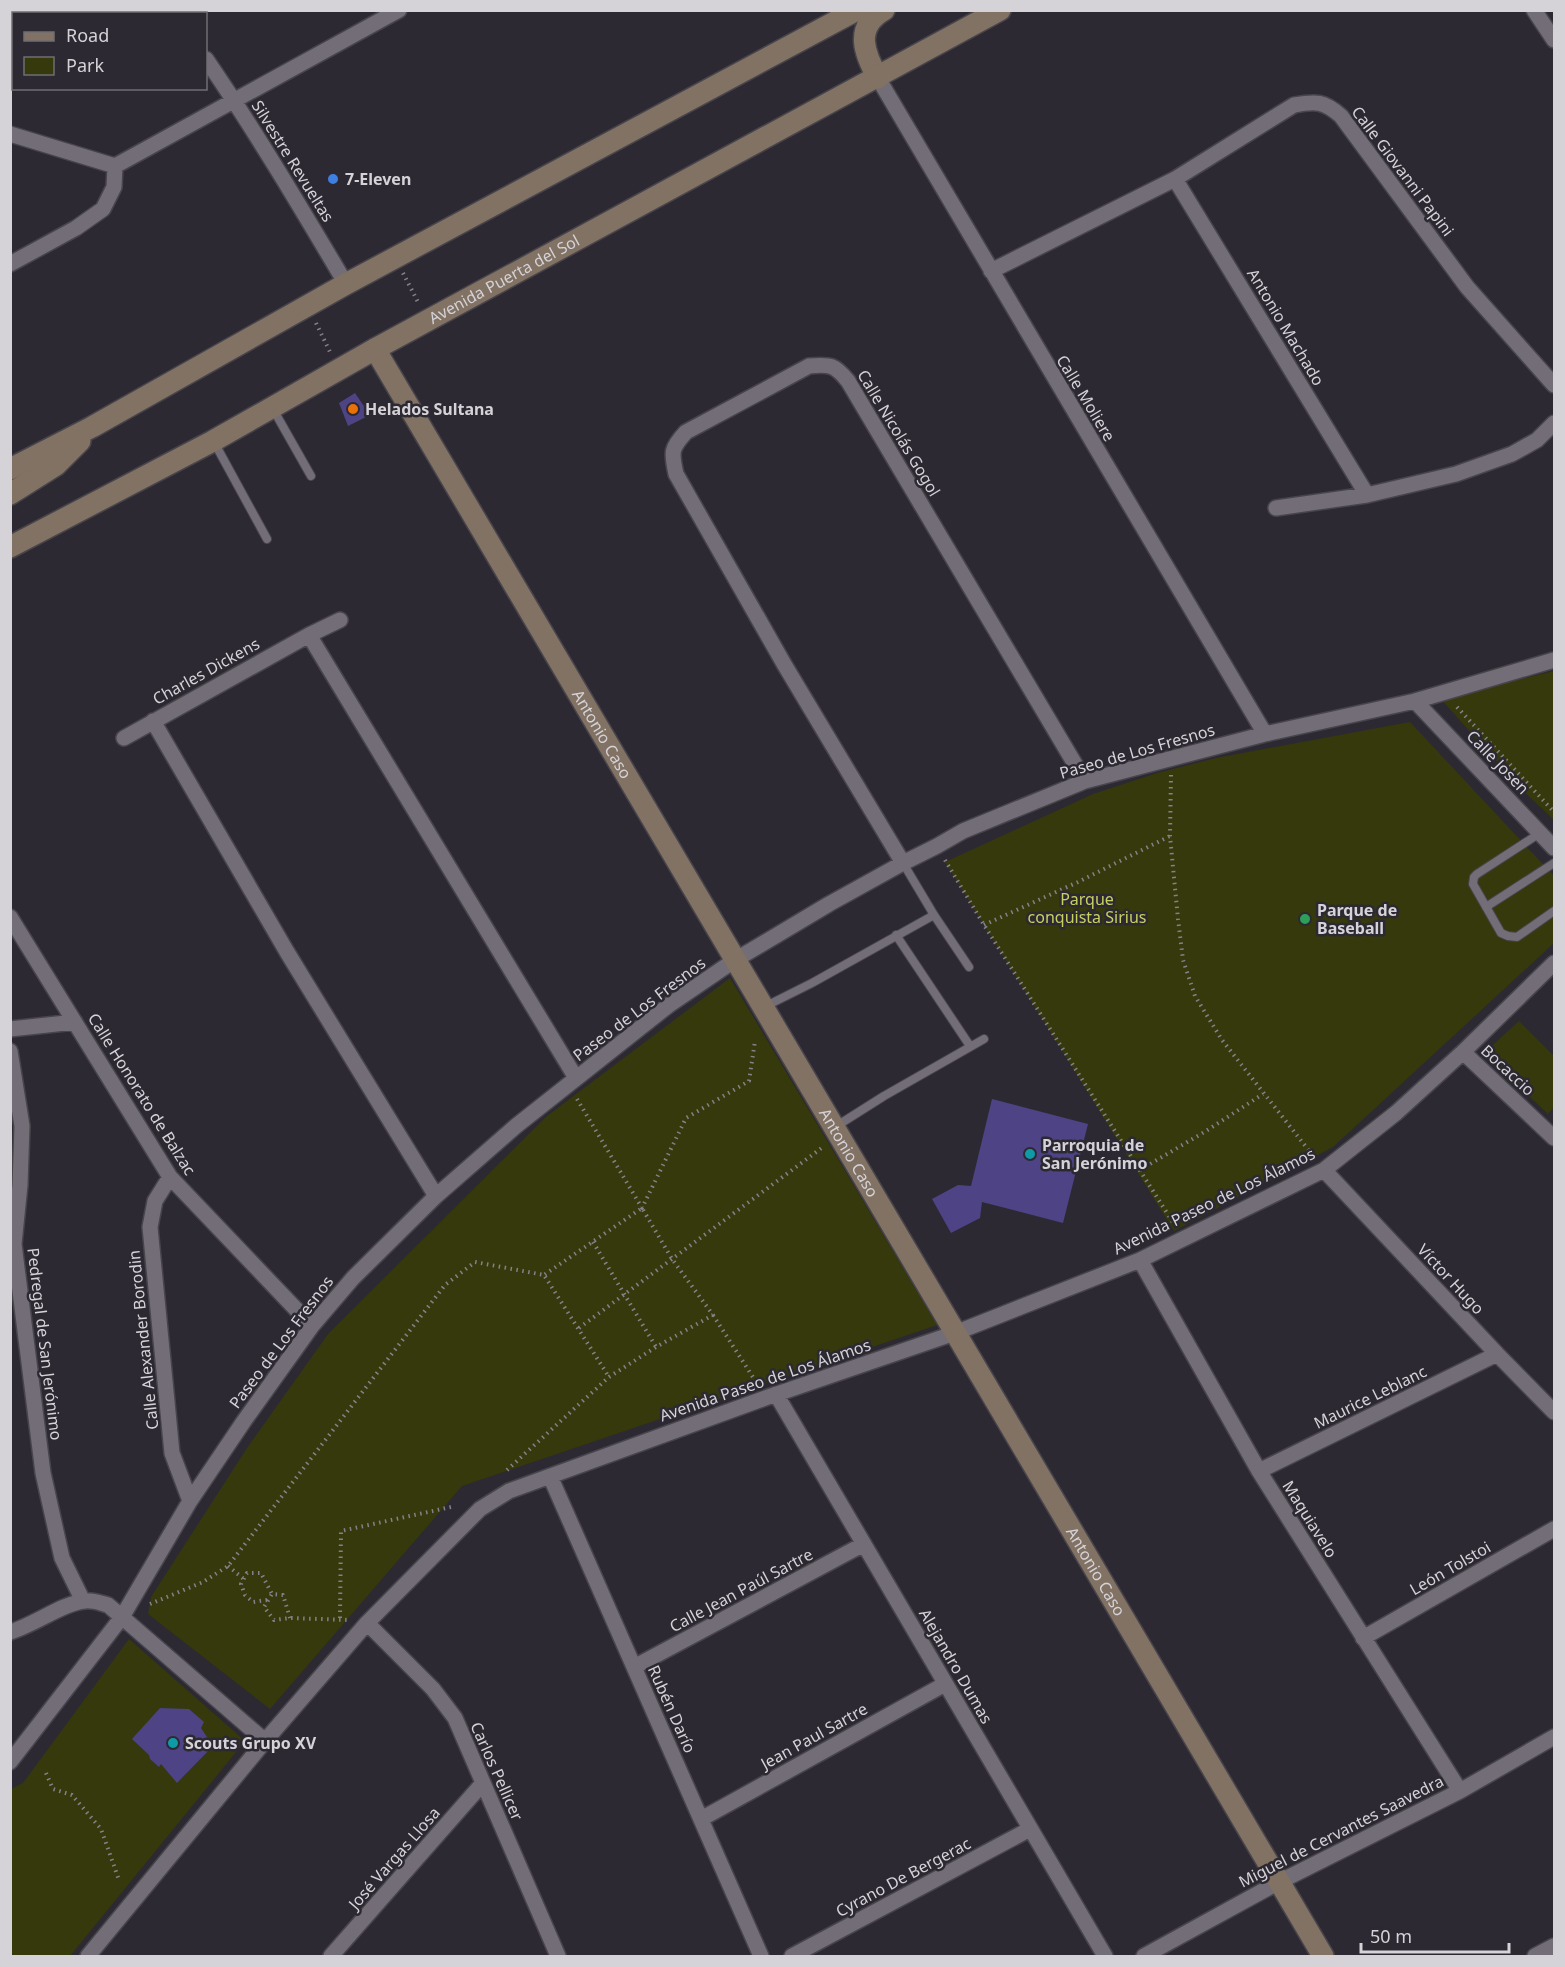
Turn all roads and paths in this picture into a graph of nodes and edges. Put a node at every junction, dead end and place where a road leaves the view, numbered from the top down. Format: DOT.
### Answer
graph roads {
  1 [pos="399,10"];
  2 [pos="857,10"];
  3 [pos="884,10"];
  4 [pos="1000,10"];
  5 [pos="1534,10"];
  6 [pos="1554,40"];
  7 [pos="207,60"];
  8 [pos="878,78"];
  9 [pos="234,100"];
  10 [pos="10,134"];
  11 [pos="115,166"];
  12 [pos="1174,179"];
  13 [pos="395,258"];
  14 [pos="10,264"];
  15 [pos="991,271"];
  16 [pos="346,284"];
  17 [pos="308,306"];
  18 [pos="428,320"];
  19 [pos="375,349"];
  20 [pos="338,370"];
  21 [pos="1554,385"];
  22 [pos="272,407"];
  23 [pos="1554,423"];
  24 [pos="92,426"];
  25 [pos="213,441"];
  26 [pos="10,469"];
  27 [pos="311,476"];
  28 [pos="10,494"];
  29 [pos="1367,495"];
  30 [pos="1276,508"];
  31 [pos="267,539"];
  32 [pos="14,544"];
  33 [pos="340,620"];
  34 [pos="309,635"];
  35 [pos="1554,660"];
  36 [pos="1450,699"];
  37 [pos="1415,701"];
  38 [pos="153,721"];
  39 [pos="1265,735"];
  40 [pos="124,738"];
  41 [pos="1171,759"];
  42 [pos="1085,781"];
  43 [pos="1554,812"];
  44 [pos="1540,833"];
  45 [pos="1170,836"];
  46 [pos="937,846"];
  47 [pos="1554,848"];
  48 [pos="903,863"];
  49 [pos="1554,863"];
  50 [pos="1486,907"];
  51 [pos="1554,910"];
  52 [pos="934,915"];
  53 [pos="10,917"];
  54 [pos="984,925"];
  55 [pos="896,935"];
  56 [pos="735,960"];
  57 [pos="1554,963"];
  58 [pos="969,967"];
  59 [pos="763,1007"];
  60 [pos="75,1022"];
  61 [pos="10,1029"];
  62 [pos="984,1039"];
  63 [pos="755,1041"];
  64 [pos="970,1046"];
  65 [pos="10,1051"];
  66 [pos="1463,1052"];
  67 [pos="576,1078"];
  68 [pos="1263,1094"];
  69 [pos="837,1133"];
  70 [pos="1554,1138"];
  71 [pos="1140,1170"];
  72 [pos="1324,1170"];
  73 [pos="170,1177"];
  74 [pos="436,1196"];
  75 [pos="642,1208"];
  76 [pos="1183,1238"];
  77 [pos="593,1242"];
  78 [pos="672,1259"];
  79 [pos="1140,1260"];
  80 [pos="544,1275"];
  81 [pos="624,1294"];
  82 [pos="713,1315"];
  83 [pos="312,1326"];
  84 [pos="579,1329"];
  85 [pos="955,1334"];
  86 [pos="656,1347"];
  87 [pos="1497,1354"];
  88 [pos="609,1377"];
  89 [pos="772,1396"];
  90 [pos="1554,1412"];
  91 [pos="507,1470"];
  92 [pos="1259,1471"];
  93 [pos="550,1476"];
  94 [pos="190,1501"];
  95 [pos="451,1507"];
  96 [pos="1554,1528"];
  97 [pos="864,1544"];
  98 [pos="228,1566"];
  99 [pos="244,1580"];
  100 [pos="272,1594"];
  101 [pos="268,1600"];
  102 [pos="83,1601"];
  103 [pos="122,1617"];
  104 [pos="290,1618"];
  105 [pos="340,1618"];
  106 [pos="367,1623"];
  107 [pos="10,1632"];
  108 [pos="1362,1638"];
  109 [pos="634,1667"];
  110 [pos="945,1684"];
  111 [pos="1554,1737"];
  112 [pos="265,1742"];
  113 [pos="10,1762"];
  114 [pos="46,1773"];
  115 [pos="483,1783"];
  116 [pos="1460,1791"];
  117 [pos="701,1819"];
  118 [pos="1030,1829"];
  119 [pos="119,1880"];
  120 [pos="1278,1882"];
  121 [pos="1554,1946"];
  122 [pos="88,1956"];
  123 [pos="331,1956"];
  124 [pos="558,1956"];
  125 [pos="761,1956"];
  126 [pos="792,1956"];
  127 [pos="1105,1956"];
  128 [pos="1143,1956"];
  129 [pos="1323,1956"];
  130 [pos="1535,1956"];
  1 -- 9 [label="street"];
  2 -- 13 [label="main road"];
  3 -- 8 [label="main road"];
  4 -- 8 [label="main road, Avenida Puerta del Sol"];
  5 -- 6 [label="street"];
  7 -- 9 [label="street, Silvestre Revueltas"];
  8 -- 15 [label="street, Calle Moliere"];
  8 -- 18 [label="main road, Avenida Puerta del Sol"];
  9 -- 11 [label="street"];
  9 -- 16 [label="street, Silvestre Revueltas"];
  10 -- 11 [label="street"];
  11 -- 14 [label="street"];
  12 -- 15 [label="street, Calle Giovanni Papini"];
  12 -- 21 [label="street, Calle Giovanni Papini"];
  12 -- 29 [label="street, Antonio Machado"];
  13 -- 16 [label="main road"];
  13 -- 18 [label="path"];
  15 -- 39 [label="street, Calle Moliere"];
  16 -- 17 [label="main road"];
  17 -- 20 [label="path"];
  17 -- 24 [label="main road"];
  18 -- 19 [label="main road, Avenida Puerta del Sol"];
  19 -- 20 [label="main road, Avenida Puerta del Sol"];
  19 -- 56 [label="main road, Antonio Caso"];
  20 -- 22 [label="main road, Avenida Puerta del Sol"];
  22 -- 25 [label="main road, Avenida Puerta del Sol"];
  22 -- 27 [label="lane"];
  23 -- 29 [label="street"];
  24 -- 26 [label="main road"];
  24 -- 28 [label="main road"];
  25 -- 31 [label="lane"];
  25 -- 32 [label="main road, Avenida Puerta del Sol"];
  29 -- 30 [label="street"];
  33 -- 34 [label="street, Charles Dickens"];
  34 -- 38 [label="street, Charles Dickens"];
  34 -- 67 [label="street"];
  35 -- 37 [label="street, Paseo de Los Fresnos"];
  36 -- 43 [label="path"];
  37 -- 39 [label="street, Paseo de Los Fresnos"];
  37 -- 44 [label="street, Calle Josen"];
  38 -- 40 [label="street"];
  38 -- 74 [label="street, Charles Dickens"];
  39 -- 41 [label="street, Paseo de Los Fresnos"];
  41 -- 42 [label="street, Paseo de Los Fresnos"];
  41 -- 45 [label="path"];
  42 -- 46 [label="street, Paseo de Los Fresnos"];
  42 -- 48 [label="street, Calle Nicolás Gogol"];
  44 -- 47 [label="street, Calle Josen"];
  44 -- 50 [label="lane"];
  45 -- 54 [label="path"];
  45 -- 68 [label="path"];
  46 -- 48 [label="street, Paseo de Los Fresnos"];
  46 -- 54 [label="path"];
  48 -- 52 [label="lane"];
  48 -- 56 [label="street, Paseo de Los Fresnos"];
  49 -- 50 [label="lane"];
  50 -- 51 [label="lane"];
  52 -- 55 [label="lane"];
  52 -- 58 [label="lane"];
  53 -- 60 [label="street, Calle Honorato de Balzac"];
  54 -- 71 [label="path"];
  55 -- 59 [label="lane"];
  55 -- 64 [label="lane"];
  56 -- 59 [label="main road, Antonio Caso"];
  56 -- 67 [label="street, Paseo de Los Fresnos"];
  57 -- 66 [label="street, Avenida Paseo de Los Álamos"];
  59 -- 69 [label="main road, Antonio Caso"];
  60 -- 61 [label="street"];
  60 -- 73 [label="street, Calle Honorato de Balzac"];
  62 -- 64 [label="lane"];
  63 -- 75 [label="path"];
  64 -- 69 [label="lane"];
  65 -- 102 [label="street, Pedregal de San Jerónimo"];
  66 -- 70 [label="street, Bocaccio"];
  66 -- 72 [label="street, Avenida Paseo de Los Álamos"];
  67 -- 74 [label="street, Paseo de Los Fresnos"];
  67 -- 75 [label="path"];
  68 -- 71 [label="path"];
  68 -- 72 [label="path"];
  69 -- 78 [label="path"];
  69 -- 85 [label="main road, Antonio Caso"];
  71 -- 76 [label="path"];
  72 -- 76 [label="street, Avenida Paseo de Los Álamos"];
  72 -- 87 [label="street, Víctor Hugo"];
  73 -- 83 [label="street, Calle Honorato de Balzac"];
  73 -- 94 [label="street, Calle Alexander Borodin"];
  74 -- 83 [label="street, Paseo de Los Fresnos"];
  75 -- 77 [label="path"];
  75 -- 78 [label="path"];
  76 -- 79 [label="street, Avenida Paseo de Los Álamos"];
  77 -- 80 [label="path"];
  77 -- 81 [label="path"];
  78 -- 81 [label="path"];
  78 -- 82 [label="path"];
  79 -- 85 [label="street, Avenida Paseo de Los Álamos"];
  79 -- 92 [label="street, Maquiavelo"];
  80 -- 84 [label="path"];
  80 -- 98 [label="path"];
  81 -- 84 [label="path"];
  81 -- 86 [label="path"];
  82 -- 86 [label="path"];
  82 -- 89 [label="path"];
  83 -- 94 [label="street, Paseo de Los Fresnos"];
  84 -- 88 [label="path"];
  85 -- 89 [label="street, Avenida Paseo de Los Álamos"];
  85 -- 120 [label="main road, Antonio Caso"];
  86 -- 88 [label="path"];
  87 -- 90 [label="street, Víctor Hugo"];
  87 -- 92 [label="street, Maurice Leblanc"];
  88 -- 91 [label="path"];
  89 -- 93 [label="street, Avenida Paseo de Los Álamos"];
  89 -- 97 [label="street, Alejandro Dumas"];
  92 -- 108 [label="street, Maquiavelo"];
  93 -- 106 [label="street, Avenida Paseo de Los Álamos"];
  93 -- 109 [label="street, Rubén Darío"];
  94 -- 103 [label="street, Paseo de Los Fresnos"];
  95 -- 105 [label="path"];
  96 -- 108 [label="street, León Tolstoi"];
  97 -- 109 [label="street, Calle Jean Paúl Sartre"];
  97 -- 110 [label="street, Alejandro Dumas"];
  98 -- 99 [label="path"];
  98 -- 103 [label="path"];
  99 -- 100 [label="path"];
  99 -- 101 [label="path"];
  100 -- 101 [label="path"];
  100 -- 104 [label="path"];
  101 -- 104 [label="path"];
  102 -- 103 [label="street"];
  102 -- 107 [label="street"];
  103 -- 112 [label="street"];
  103 -- 113 [label="street, Paseo de Los Fresnos"];
  104 -- 105 [label="path"];
  105 -- 106 [label="path"];
  106 -- 112 [label="street, Avenida Paseo de Los Álamos"];
  106 -- 115 [label="street, Carlos Pellicer"];
  108 -- 116 [label="street, Maquiavelo"];
  109 -- 117 [label="street, Rubén Darío"];
  110 -- 117 [label="street, Jean Paul Sartre"];
  110 -- 118 [label="street, Alejandro Dumas"];
  111 -- 116 [label="street, Miguel de Cervantes Saavedra"];
  112 -- 122 [label="street, Avenida Paseo de Los Álamos"];
  114 -- 119 [label="path"];
  115 -- 123 [label="street, José Vargas Llosa"];
  115 -- 124 [label="street, Carlos Pellicer"];
  116 -- 120 [label="street, Miguel de Cervantes Saavedra"];
  117 -- 125 [label="street, Rubén Darío"];
  118 -- 126 [label="street, Cyrano De Bergerac"];
  118 -- 127 [label="street, Alejandro Dumas"];
  120 -- 128 [label="street, Miguel de Cervantes Saavedra"];
  120 -- 129 [label="main road, Antonio Caso"];
  121 -- 130 [label="street"];
}
